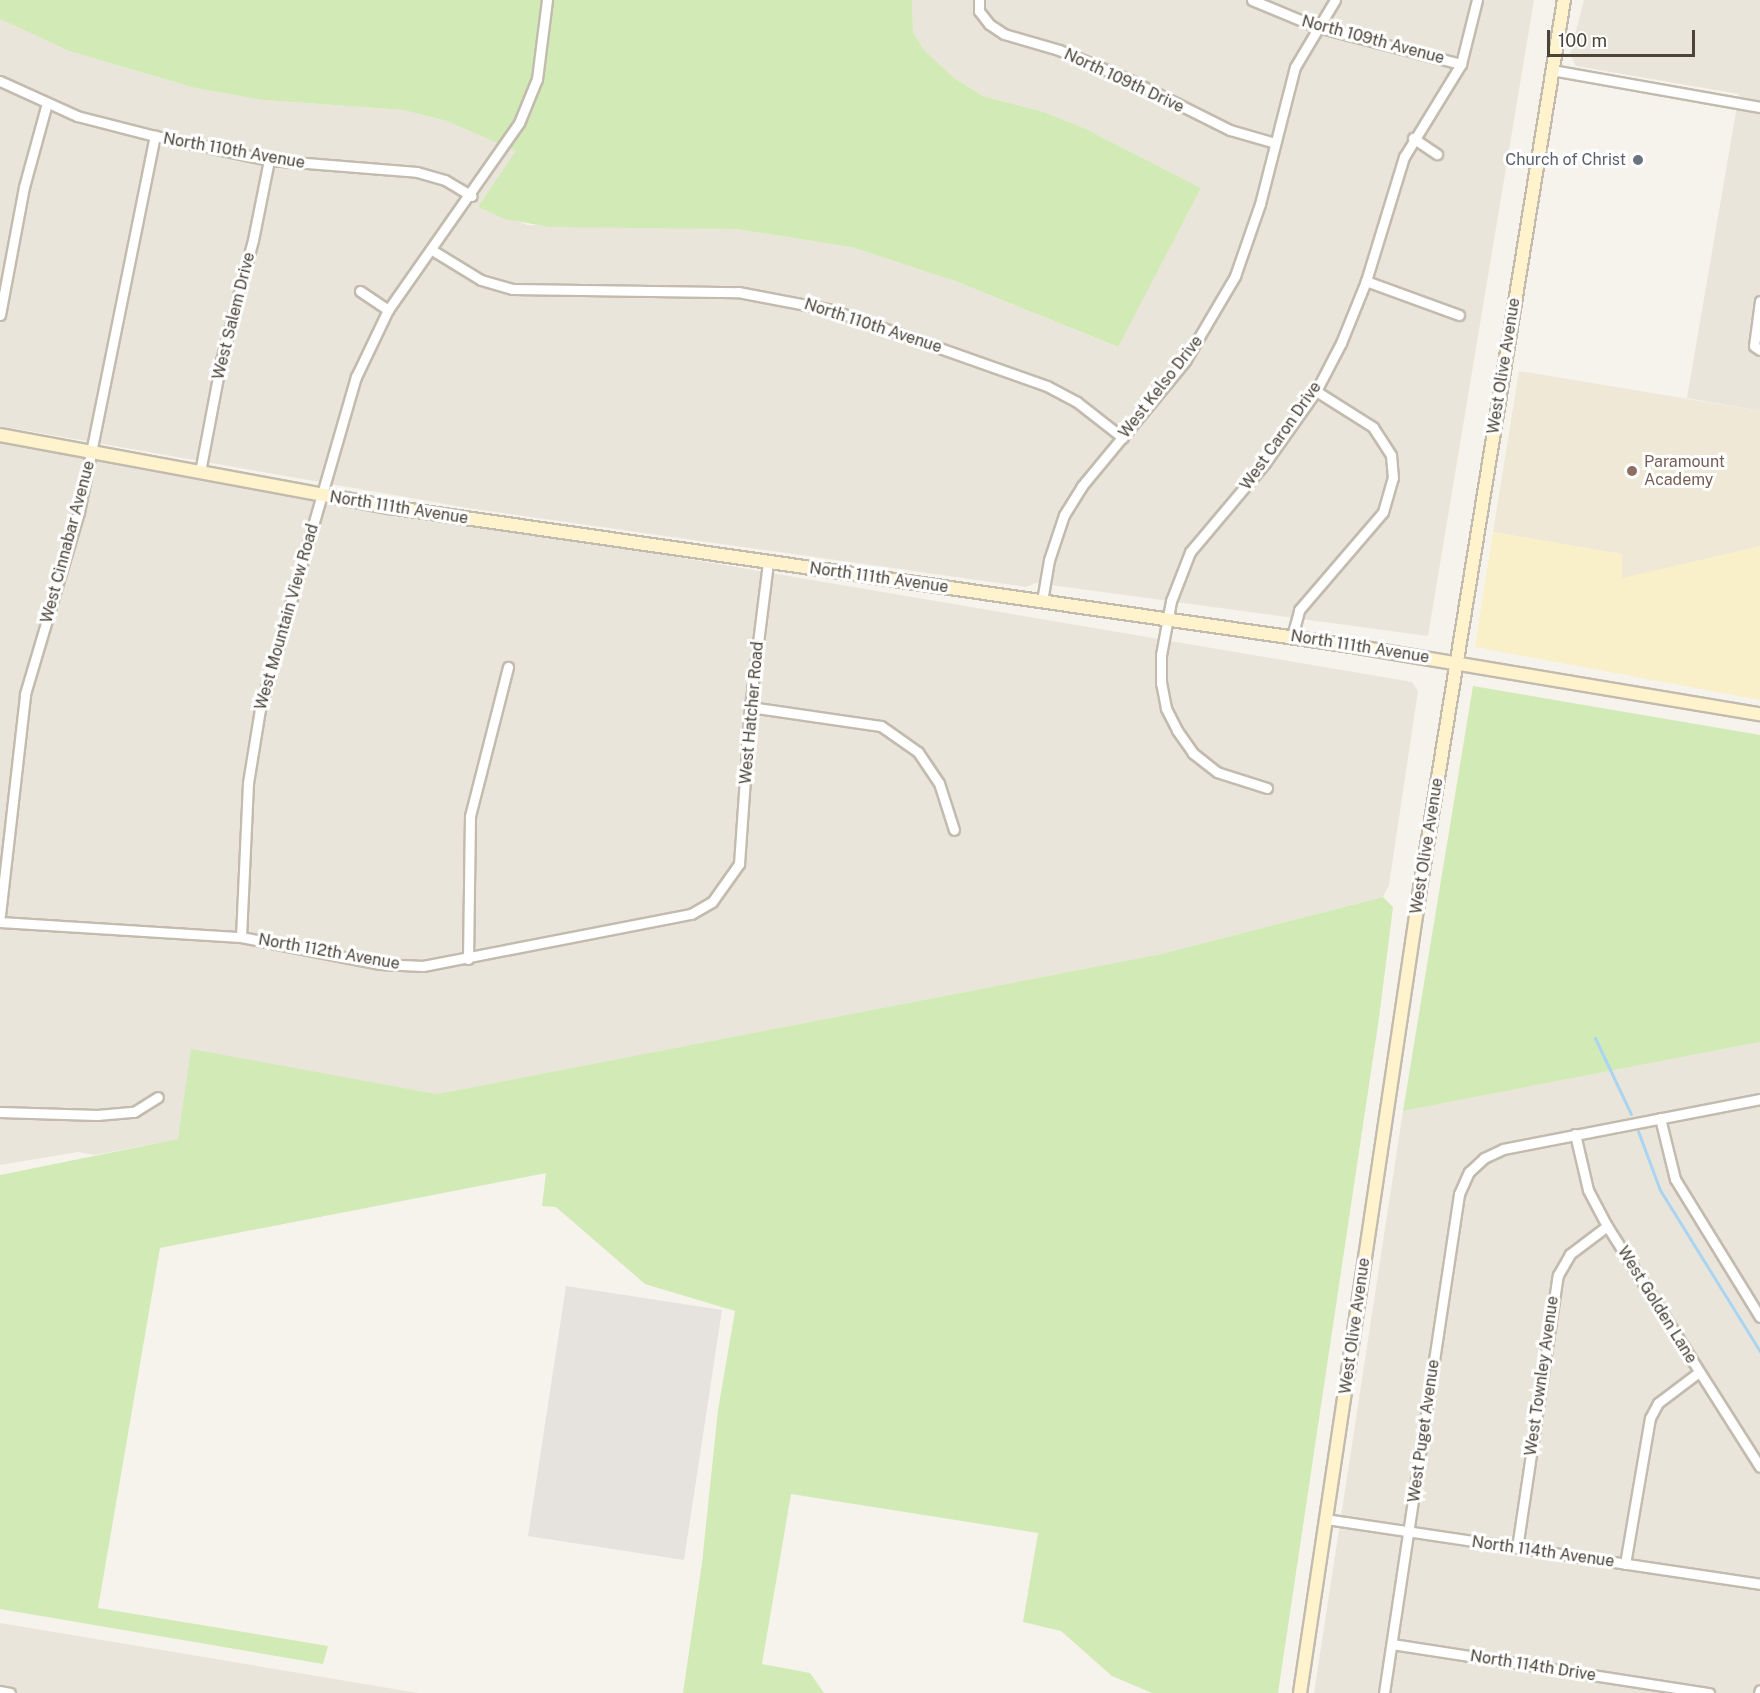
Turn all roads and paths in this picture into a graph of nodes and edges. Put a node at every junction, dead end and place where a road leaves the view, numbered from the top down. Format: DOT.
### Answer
graph roads {
  1 [pos="547,0"];
  2 [pos="979,0"];
  3 [pos="1252,0"];
  4 [pos="1335,0"];
  5 [pos="1477,0"];
  6 [pos="1564,0"];
  7 [pos="1317,27"];
  8 [pos="1461,64"];
  9 [pos="1552,70"];
  10 [pos="0,81"];
  11 [pos="47,103"];
  12 [pos="1760,107"];
  13 [pos="155,136"];
  14 [pos="1413,138"];
  15 [pos="1275,143"];
  16 [pos="1437,154"];
  17 [pos="269,160"];
  18 [pos="471,196"];
  19 [pos="432,250"];
  20 [pos="1365,281"];
  21 [pos="360,291"];
  22 [pos="1760,301"];
  23 [pos="388,310"];
  24 [pos="0,315"];
  25 [pos="1459,315"];
  26 [pos="1757,348"];
  27 [pos="1316,391"];
  28 [pos="0,435"];
  29 [pos="1123,438"];
  30 [pos="92,452"];
  31 [pos="200,472"];
  32 [pos="321,495"];
  33 [pos="768,562"];
  34 [pos="1042,601"];
  35 [pos="1168,619"];
  36 [pos="1292,637"];
  37 [pos="1456,662"];
  38 [pos="508,667"];
  39 [pos="750,707"];
  40 [pos="1760,714"];
  41 [pos="1267,788"];
  42 [pos="954,830"];
  43 [pos="739,864"];
  44 [pos="0,915"];
  45 [pos="0,922"];
  46 [pos="241,937"];
  47 [pos="468,959"];
  48 [pos="158,1097"];
  49 [pos="1760,1099"];
  50 [pos="0,1112"];
  51 [pos="1660,1118"];
  52 [pos="1575,1134"];
  53 [pos="1607,1226"];
  54 [pos="1760,1317"];
  55 [pos="1700,1372"];
  56 [pos="1760,1467"];
  57 [pos="1326,1519"];
  58 [pos="1409,1532"];
  59 [pos="1517,1548"];
  60 [pos="1625,1564"];
  61 [pos="1760,1584"];
  62 [pos="1392,1644"];
  63 [pos="0,1691"];
  64 [pos="10,1693"];
  65 [pos="1300,1693"];
  66 [pos="1384,1693"];
  67 [pos="1709,1693"];
  1 -- 18 [label="street, West Mountain View Road"];
  2 -- 15 [label="street, North 109th Drive"];
  3 -- 7 [label="street, North 109th Avenue"];
  4 -- 7 [label="street, West Kelso Drive"];
  5 -- 8 [label="street, West Caron Drive"];
  6 -- 9 [label="street, West Olive Avenue"];
  7 -- 8 [label="street, North 109th Avenue"];
  7 -- 15 [label="street, West Kelso Drive"];
  8 -- 14 [label="street, West Caron Drive"];
  9 -- 12 [label="street"];
  9 -- 37 [label="street, West Olive Avenue"];
  10 -- 11 [label="street, North 110th Avenue"];
  11 -- 13 [label="street, North 110th Avenue"];
  11 -- 24 [label="street"];
  13 -- 17 [label="street, North 110th Avenue"];
  13 -- 30 [label="street, West Cinnabar Avenue"];
  14 -- 16 [label="street"];
  14 -- 20 [label="street, West Caron Drive"];
  15 -- 29 [label="street, West Kelso Drive"];
  17 -- 18 [label="street, North 110th Avenue"];
  17 -- 31 [label="street, West Salem Drive"];
  18 -- 19 [label="street, West Mountain View Road"];
  19 -- 23 [label="street, West Mountain View Road"];
  19 -- 29 [label="street, North 110th Avenue"];
  20 -- 25 [label="street"];
  20 -- 27 [label="street, West Caron Drive"];
  21 -- 23 [label="street"];
  22 -- 26 [label="street"];
  23 -- 32 [label="street, West Mountain View Road"];
  27 -- 35 [label="street, West Caron Drive"];
  27 -- 36 [label="street"];
  28 -- 30 [label="street, North 111th Avenue"];
  29 -- 34 [label="street, West Kelso Drive"];
  30 -- 31 [label="street, North 111th Avenue"];
  30 -- 44 [label="street, West Cinnabar Avenue"];
  31 -- 32 [label="street, North 111th Avenue"];
  32 -- 33 [label="street, North 111th Avenue"];
  32 -- 46 [label="street, West Mountain View Road"];
  33 -- 34 [label="street, North 111th Avenue"];
  33 -- 39 [label="street, West Hatcher Road"];
  34 -- 35 [label="street, North 111th Avenue"];
  35 -- 36 [label="street, North 111th Avenue"];
  35 -- 41 [label="street, West Caron Drive"];
  36 -- 37 [label="street, North 111th Avenue"];
  37 -- 40 [label="street, North 111th Avenue"];
  37 -- 57 [label="street, West Olive Avenue"];
  38 -- 47 [label="street"];
  39 -- 42 [label="street"];
  39 -- 43 [label="street, West Hatcher Road"];
  43 -- 47 [label="street, North 112th Avenue"];
  45 -- 46 [label="street, North 112th Avenue"];
  46 -- 47 [label="street, North 112th Avenue"];
  48 -- 50 [label="street"];
  49 -- 51 [label="street"];
  51 -- 52 [label="street"];
  51 -- 54 [label="street"];
  52 -- 53 [label="street, West Golden Lane"];
  52 -- 58 [label="street, West Puget Avenue"];
  53 -- 55 [label="street, West Golden Lane"];
  53 -- 59 [label="street, West Townley Avenue"];
  55 -- 56 [label="street, West Golden Lane"];
  55 -- 60 [label="street"];
  57 -- 58 [label="street, North 114th Avenue"];
  57 -- 65 [label="street, West Olive Avenue"];
  58 -- 59 [label="street, North 114th Avenue"];
  58 -- 62 [label="street, West Puget Avenue"];
  59 -- 60 [label="street, North 114th Avenue"];
  60 -- 61 [label="street, North 114th Avenue"];
  62 -- 66 [label="street, West Puget Avenue"];
  62 -- 67 [label="street, North 114th Drive"];
  63 -- 64 [label="street"];
}
